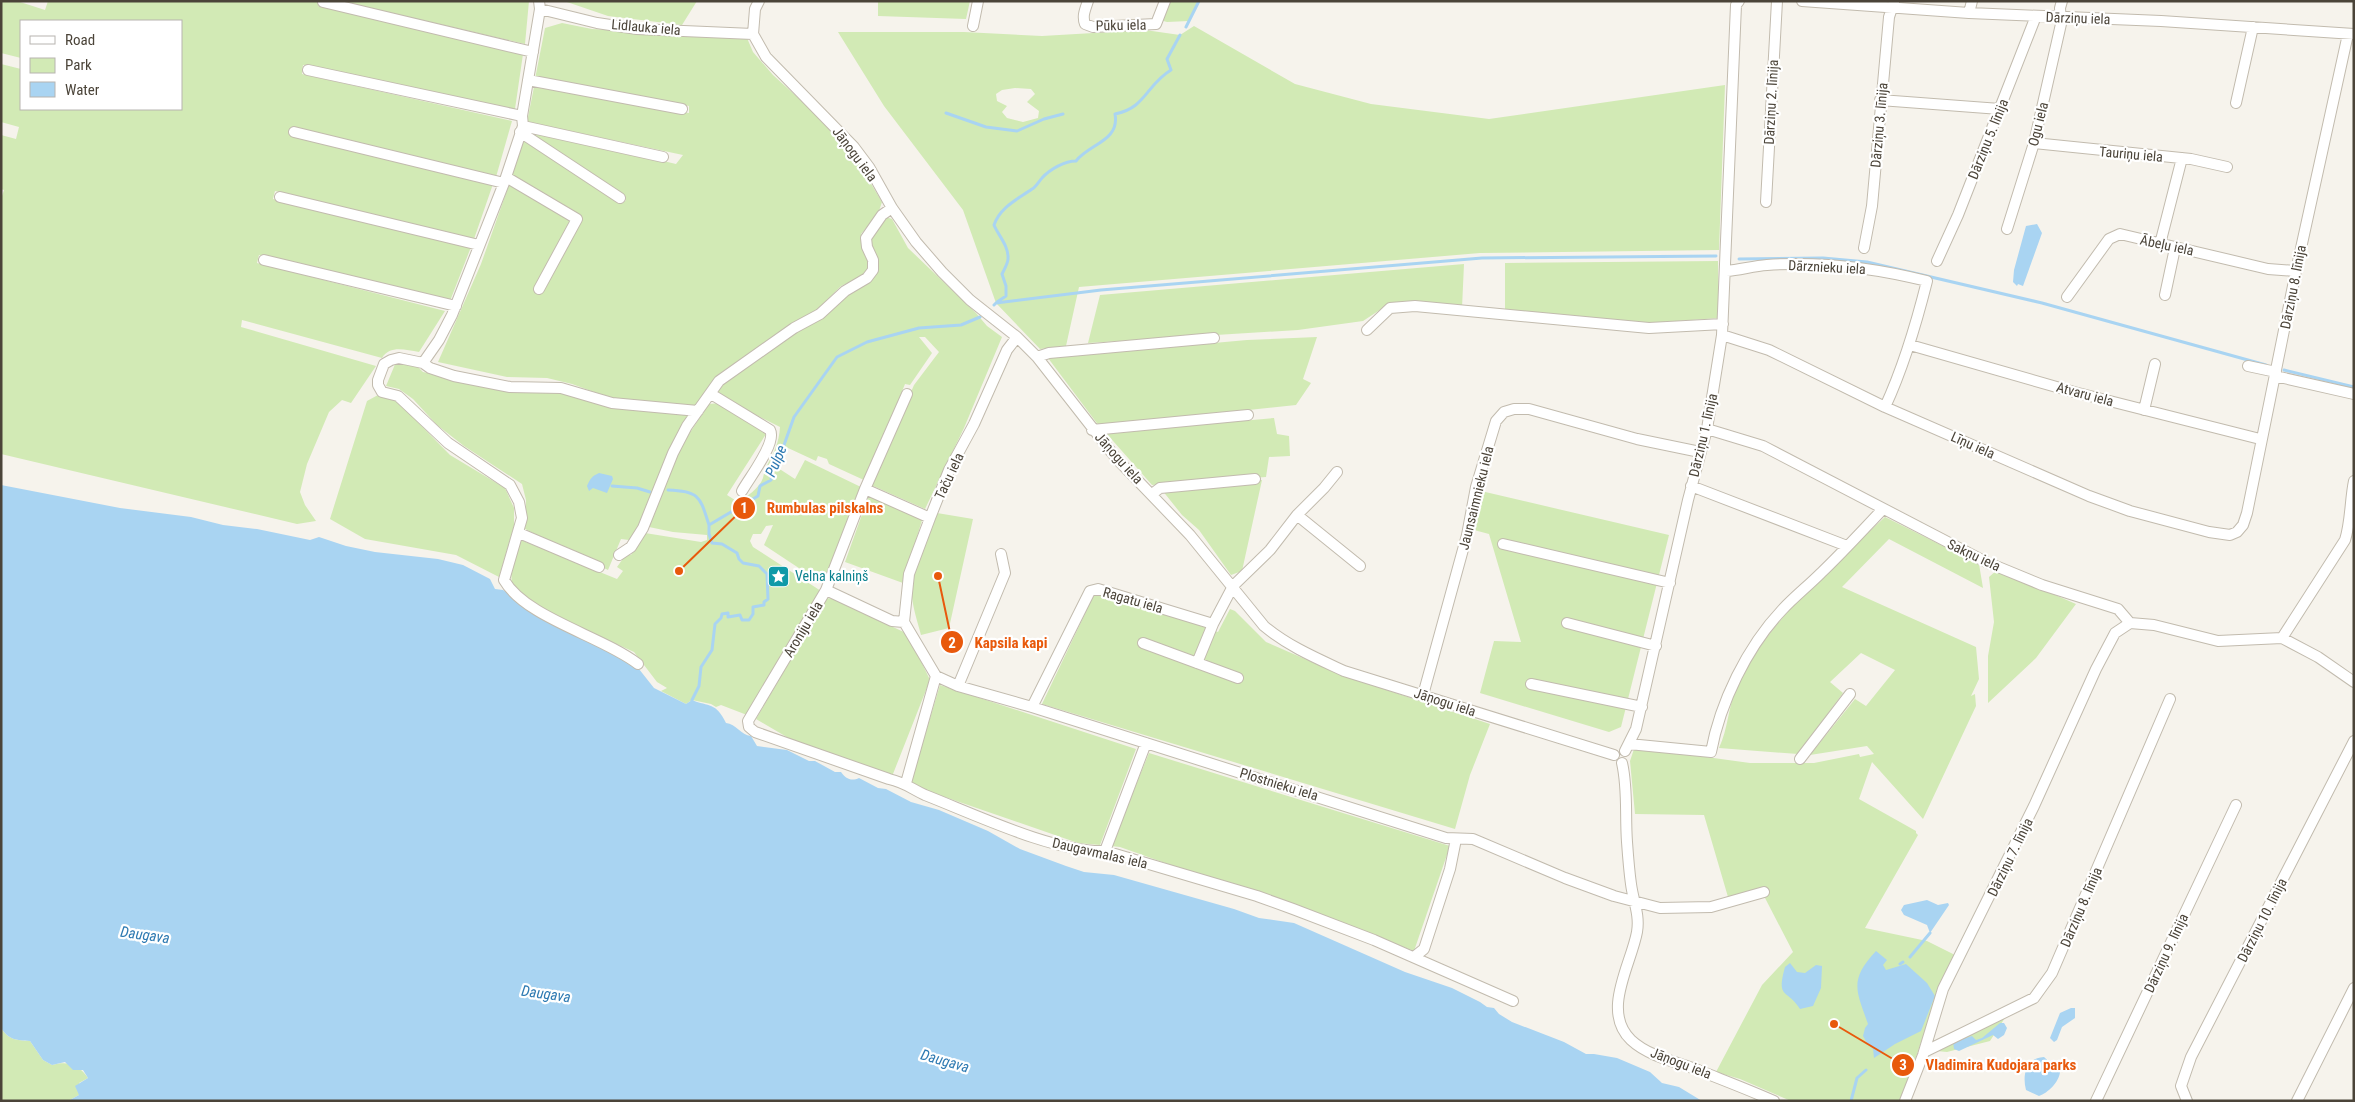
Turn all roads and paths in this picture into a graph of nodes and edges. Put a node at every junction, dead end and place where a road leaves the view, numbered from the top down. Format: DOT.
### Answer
graph roads {
  1 [pos="759,1"];
  2 [pos="978,1"];
  3 [pos="1088,1"];
  4 [pos="1165,1"];
  5 [pos="1739,1"];
  6 [pos="1777,1"];
  7 [pos="1802,1"];
  8 [pos="1972,1"];
  9 [pos="2062,1"];
  10 [pos="323,2"];
  11 [pos="1894,4"];
  12 [pos="539,5"];
  13 [pos="1969,13"];
  14 [pos="2036,16"];
  15 [pos="2060,18"];
  16 [pos="974,26"];
  17 [pos="2253,26"];
  18 [pos="753,34"];
  19 [pos="2351,34"];
  20 [pos="533,52"];
  21 [pos="308,70"];
  22 [pos="528,80"];
  23 [pos="1880,100"];
  24 [pos="2236,103"];
  25 [pos="682,109"];
  26 [pos="2000,109"];
  27 [pos="522,124"];
  28 [pos="294,132"];
  29 [pos="2034,143"];
  30 [pos="663,157"];
  31 [pos="2182,158"];
  32 [pos="2227,167"];
  33 [pos="505,180"];
  34 [pos="280,197"];
  35 [pos="620,198"];
  36 [pos="1766,202"];
  37 [pos="892,208"];
  38 [pos="2007,229"];
  39 [pos="2160,244"];
  40 [pos="479,245"];
  41 [pos="1864,248"];
  42 [pos="2175,248"];
  43 [pos="264,260"];
  44 [pos="1936,261"];
  45 [pos="1726,271"];
  46 [pos="2296,271"];
  47 [pos="539,290"];
  48 [pos="2165,295"];
  49 [pos="2067,297"];
  50 [pos="456,306"];
  51 [pos="1723,324"];
  52 [pos="1367,330"];
  53 [pos="1722,335"];
  54 [pos="1017,337"];
  55 [pos="1214,338"];
  56 [pos="1910,345"];
  57 [pos="1037,358"];
  58 [pos="423,363"];
  59 [pos="2155,364"];
  60 [pos="2248,366"];
  61 [pos="2276,374"];
  62 [pos="711,394"];
  63 [pos="907,394"];
  64 [pos="2354,394"];
  65 [pos="1885,407"];
  66 [pos="2144,410"];
  67 [pos="698,411"];
  68 [pos="1248,415"];
  69 [pos="1707,429"];
  70 [pos="1092,430"];
  71 [pos="2260,439"];
  72 [pos="1700,452"];
  73 [pos="1337,472"];
  74 [pos="1255,478"];
  75 [pos="2354,481"];
  76 [pos="1691,486"];
  77 [pos="865,489"];
  78 [pos="742,491"];
  79 [pos="1152,494"];
  80 [pos="1882,510"];
  81 [pos="1297,515"];
  82 [pos="930,518"];
  83 [pos="519,533"];
  84 [pos="2230,535"];
  85 [pos="1503,544"];
  86 [pos="1847,546"];
  87 [pos="1001,554"];
  88 [pos="619,555"];
  89 [pos="1360,566"];
  90 [pos="599,567"];
  91 [pos="1670,583"];
  92 [pos="1233,586"];
  93 [pos="826,590"];
  94 [pos="904,622"];
  95 [pos="1567,623"];
  96 [pos="2130,623"];
  97 [pos="1213,624"];
  98 [pos="2282,638"];
  99 [pos="1143,643"];
  100 [pos="1656,646"];
  101 [pos="638,664"];
  102 [pos="1197,664"];
  103 [pos="936,676"];
  104 [pos="1238,678"];
  105 [pos="2354,682"];
  106 [pos="1531,684"];
  107 [pos="958,686"];
  108 [pos="1850,694"];
  109 [pos="1423,695"];
  110 [pos="2170,699"];
  111 [pos="1032,707"];
  112 [pos="1642,707"];
  113 [pos="748,721"];
  114 [pos="2354,741"];
  115 [pos="1146,743"];
  116 [pos="1627,747"];
  117 [pos="1614,755"];
  118 [pos="1800,759"];
  119 [pos="1622,763"];
  120 [pos="906,783"];
  121 [pos="2236,805"];
  122 [pos="1456,838"];
  123 [pos="1105,851"];
  124 [pos="1764,892"];
  125 [pos="1634,901"];
  126 [pos="1414,956"];
  127 [pos="2354,988"];
  128 [pos="1514,1001"];
  129 [pos="1924,1052"];
  130 [pos="1774,1101"];
  131 [pos="1905,1101"];
  132 [pos="2096,1101"];
  133 [pos="2187,1101"];
  134 [pos="2297,1101"];
  1 -- 18 [label="street"];
  2 -- 16 [label="street"];
  3 -- 4 [label="street, Pūku iela"];
  5 -- 45 [label="street, Dārziņu 1. līnija"];
  6 -- 36 [label="street, Dārziņu 2. līnija"];
  7 -- 11 [label="street, Dārziņu iela"];
  8 -- 13 [label="street"];
  9 -- 15 [label="street"];
  10 -- 20 [label="street"];
  11 -- 13 [label="street, Dārziņu iela"];
  11 -- 23 [label="street, Dārziņu 3. līnija"];
  12 -- 18 [label="street, Lidlauka iela"];
  12 -- 20 [label="street"];
  13 -- 14 [label="street, Dārziņu iela"];
  14 -- 15 [label="street, Dārziņu iela"];
  14 -- 26 [label="street, Dārziņu 5. līnija"];
  15 -- 17 [label="street, Dārziņu iela"];
  15 -- 29 [label="street, Ogu iela"];
  17 -- 19 [label="street, Dārziņu iela"];
  17 -- 24 [label="street"];
  18 -- 37 [label="street, Jāņogu iela"];
  19 -- 46 [label="street, Dārziņu 8. līnija"];
  20 -- 22 [label="street"];
  21 -- 27 [label="street"];
  22 -- 25 [label="street"];
  22 -- 27 [label="street"];
  23 -- 26 [label="street"];
  23 -- 41 [label="street, Dārziņu 3. līnija"];
  26 -- 44 [label="street, Dārziņu 5. līnija"];
  27 -- 30 [label="street"];
  27 -- 33 [label="street"];
  27 -- 35 [label="street"];
  28 -- 33 [label="street"];
  29 -- 31 [label="street, Tauriņu iela"];
  29 -- 38 [label="street, Ogu iela"];
  31 -- 32 [label="street, Tauriņu iela"];
  31 -- 39 [label="street"];
  33 -- 40 [label="street"];
  33 -- 47 [label="street"];
  34 -- 40 [label="street"];
  37 -- 54 [label="street, Jāņogu iela"];
  37 -- 62 [label="street"];
  39 -- 42 [label="street, Ābeļu iela"];
  39 -- 49 [label="street, Ābeļu iela"];
  40 -- 50 [label="street"];
  42 -- 46 [label="street, Ābeļu iela"];
  42 -- 48 [label="street"];
  43 -- 50 [label="street"];
  45 -- 51 [label="street, Dārziņu 1. līnija"];
  45 -- 56 [label="street, Dārznieku iela"];
  46 -- 61 [label="street, Dārziņu 8. līnija"];
  50 -- 58 [label="street"];
  51 -- 52 [label="street"];
  51 -- 53 [label="street, Dārziņu 1. līnija"];
  53 -- 65 [label="street, Līņu iela"];
  53 -- 69 [label="street, Dārziņu 1. līnija"];
  54 -- 57 [label="street, Jāņogu iela"];
  54 -- 82 [label="street, Taču iela"];
  55 -- 57 [label="street"];
  56 -- 65 [label="street"];
  56 -- 66 [label="street, Atvaru iela"];
  57 -- 70 [label="street, Jāņogu iela"];
  58 -- 67 [label="street"];
  58 -- 83 [label="street"];
  59 -- 66 [label="street"];
  60 -- 61 [label="street"];
  61 -- 64 [label="street"];
  61 -- 71 [label="street, Dārziņu 8. līnija"];
  62 -- 67 [label="street"];
  62 -- 78 [label="street"];
  63 -- 77 [label="street, Aroniju iela"];
  65 -- 84 [label="street, Līņu iela"];
  66 -- 71 [label="street, Atvaru iela"];
  67 -- 88 [label="street"];
  68 -- 70 [label="street"];
  69 -- 72 [label="street, Dārziņu 1. līnija"];
  69 -- 80 [label="street, Sakņu iela"];
  70 -- 79 [label="street, Jāņogu iela"];
  71 -- 84 [label="street, Dārziņu 8. līnija"];
  72 -- 76 [label="street, Dārziņu 1. līnija"];
  72 -- 109 [label="street, Jaunsaimnieku iela"];
  73 -- 81 [label="street"];
  74 -- 79 [label="street"];
  75 -- 98 [label="street"];
  76 -- 86 [label="street"];
  76 -- 91 [label="street, Dārziņu 1. līnija"];
  77 -- 82 [label="street"];
  77 -- 93 [label="street, Aroniju iela"];
  79 -- 92 [label="street, Jāņogu iela"];
  80 -- 86 [label="street"];
  80 -- 96 [label="street, Sakņu iela"];
  81 -- 89 [label="street"];
  81 -- 92 [label="street"];
  82 -- 94 [label="street, Taču iela"];
  83 -- 90 [label="street"];
  83 -- 101 [label="street"];
  85 -- 91 [label="street"];
  86 -- 116 [label="street"];
  87 -- 107 [label="street"];
  91 -- 100 [label="street, Dārziņu 1. līnija"];
  92 -- 97 [label="street"];
  92 -- 109 [label="street, Jāņogu iela"];
  93 -- 94 [label="street"];
  93 -- 113 [label="street, Aroniju iela"];
  94 -- 103 [label="street"];
  95 -- 100 [label="street"];
  96 -- 98 [label="street"];
  96 -- 129 [label="street, Dārziņu 7. līnija"];
  97 -- 102 [label="street"];
  97 -- 111 [label="street, Ragatu iela"];
  98 -- 105 [label="street"];
  99 -- 102 [label="street"];
  100 -- 112 [label="street, Dārziņu 1. līnija"];
  102 -- 104 [label="street"];
  103 -- 107 [label="street, Plostnieku iela"];
  103 -- 120 [label="street"];
  106 -- 112 [label="street"];
  107 -- 111 [label="street, Plostnieku iela"];
  108 -- 118 [label="street"];
  109 -- 117 [label="street, Jāņogu iela"];
  110 -- 129 [label="street, Dārziņu 8. līnija"];
  111 -- 115 [label="street, Plostnieku iela"];
  112 -- 116 [label="street, Dārziņu 1. līnija"];
  113 -- 120 [label="street, Daugavmalas iela"];
  114 -- 133 [label="street, Dārziņu 10. līnija"];
  115 -- 122 [label="street, Plostnieku iela"];
  115 -- 123 [label="street"];
  116 -- 117 [label="street"];
  116 -- 119 [label="street, Jāņogu iela"];
  117 -- 119 [label="street, Jāņogu iela"];
  119 -- 125 [label="street, Jāņogu iela"];
  120 -- 123 [label="street, Daugavmalas iela"];
  121 -- 132 [label="street, Dārziņu 9. līnija"];
  122 -- 125 [label="street, Plostnieku iela"];
  122 -- 126 [label="street"];
  123 -- 126 [label="street, Daugavmalas iela"];
  124 -- 125 [label="street, Plostnieku iela"];
  125 -- 130 [label="street, Jāņogu iela"];
  126 -- 128 [label="street, Daugavmalas iela"];
  127 -- 134 [label="street"];
  129 -- 131 [label="street, Dārziņu 7. līnija"];
}
